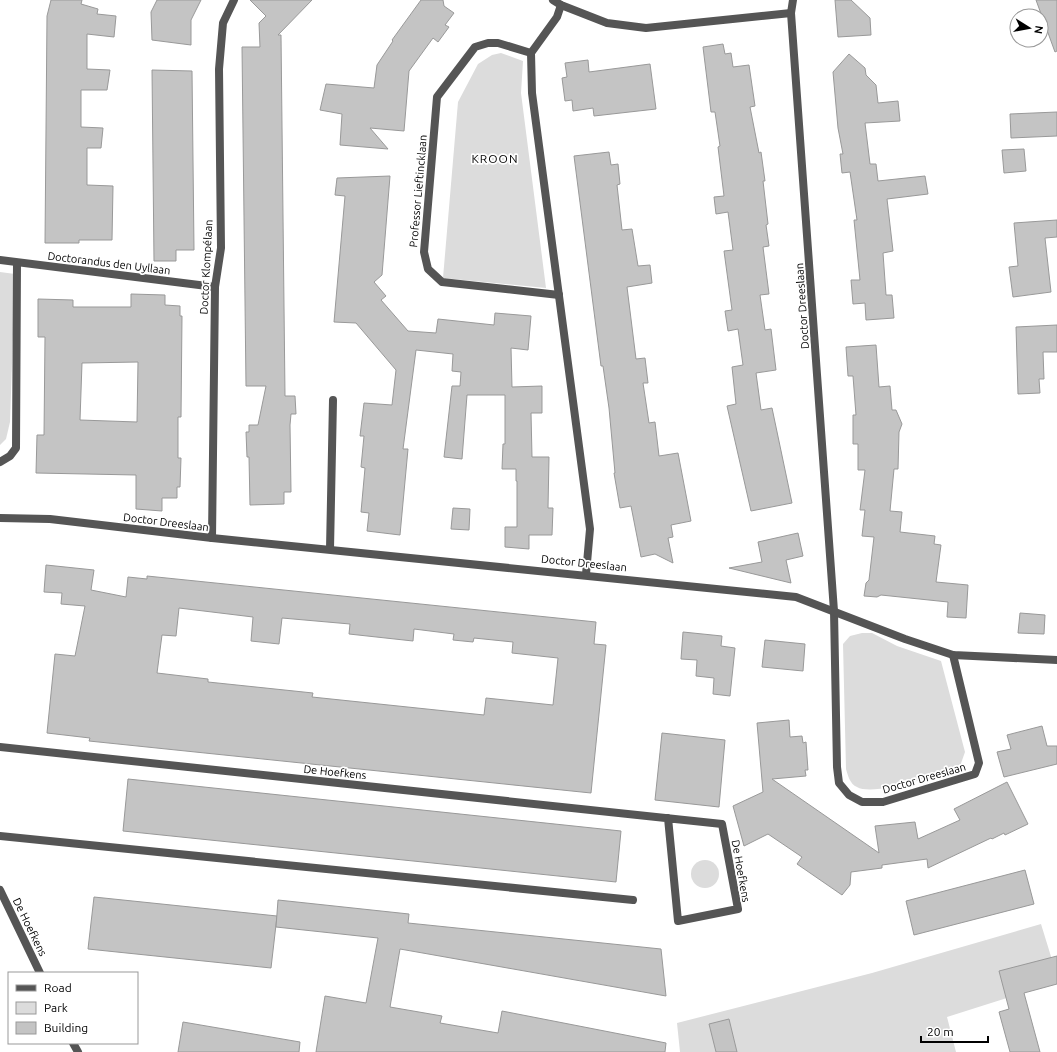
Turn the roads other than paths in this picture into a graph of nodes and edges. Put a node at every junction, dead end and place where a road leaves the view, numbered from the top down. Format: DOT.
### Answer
graph roads {
  1 [pos="234,0"];
  2 [pos="553,0"];
  3 [pos="793,0"];
  4 [pos="561,5"];
  5 [pos="791,13"];
  6 [pos="531,53"];
  7 [pos="0,260"];
  8 [pos="17,263"];
  9 [pos="215,287"];
  10 [pos="559,295"];
  11 [pos="333,400"];
  12 [pos="0,462"];
  13 [pos="0,518"];
  14 [pos="212,538"];
  15 [pos="330,549"];
  16 [pos="586,574"];
  17 [pos="834,611"];
  18 [pos="953,655"];
  19 [pos="1057,660"];
  20 [pos="0,747"];
  21 [pos="668,818"];
  22 [pos="0,836"];
  23 [pos="0,890"];
  24 [pos="633,900"];
  25 [pos="40,972"];
  1 -- 9 [label="street, Doctor Klompélaan"];
  2 -- 4 [label="street"];
  3 -- 5 [label="street, Doctor Dreeslaan"];
  4 -- 5 [label="street"];
  4 -- 6 [label="street"];
  5 -- 17 [label="street, Doctor Dreeslaan"];
  6 -- 10 [label="street"];
  6 -- 10 [label="street, Professor Lieftincklaan"];
  7 -- 8 [label="street, Doctorandus den Uyllaan"];
  8 -- 9 [label="street, Doctorandus den Uyllaan"];
  8 -- 12 [label="street"];
  9 -- 14 [label="street, Doctor Klompélaan"];
  10 -- 16 [label="street"];
  11 -- 15 [label="street"];
  13 -- 14 [label="street, Doctor Dreeslaan"];
  14 -- 15 [label="street, Doctor Dreeslaan"];
  15 -- 16 [label="street, Doctor Dreeslaan"];
  16 -- 17 [label="street, Doctor Dreeslaan"];
  17 -- 18 [label="street, Doctor Dreeslaan"];
  17 -- 18 [label="street, Doctor Dreeslaan"];
  18 -- 19 [label="street, Doctor Dreeslaan"];
  20 -- 21 [label="street, De Hoefkens"];
  21 -- 21 [label="street, De Hoefkens"];
  22 -- 24 [label="street"];
  23 -- 25 [label="street, De Hoefkens"];
}
